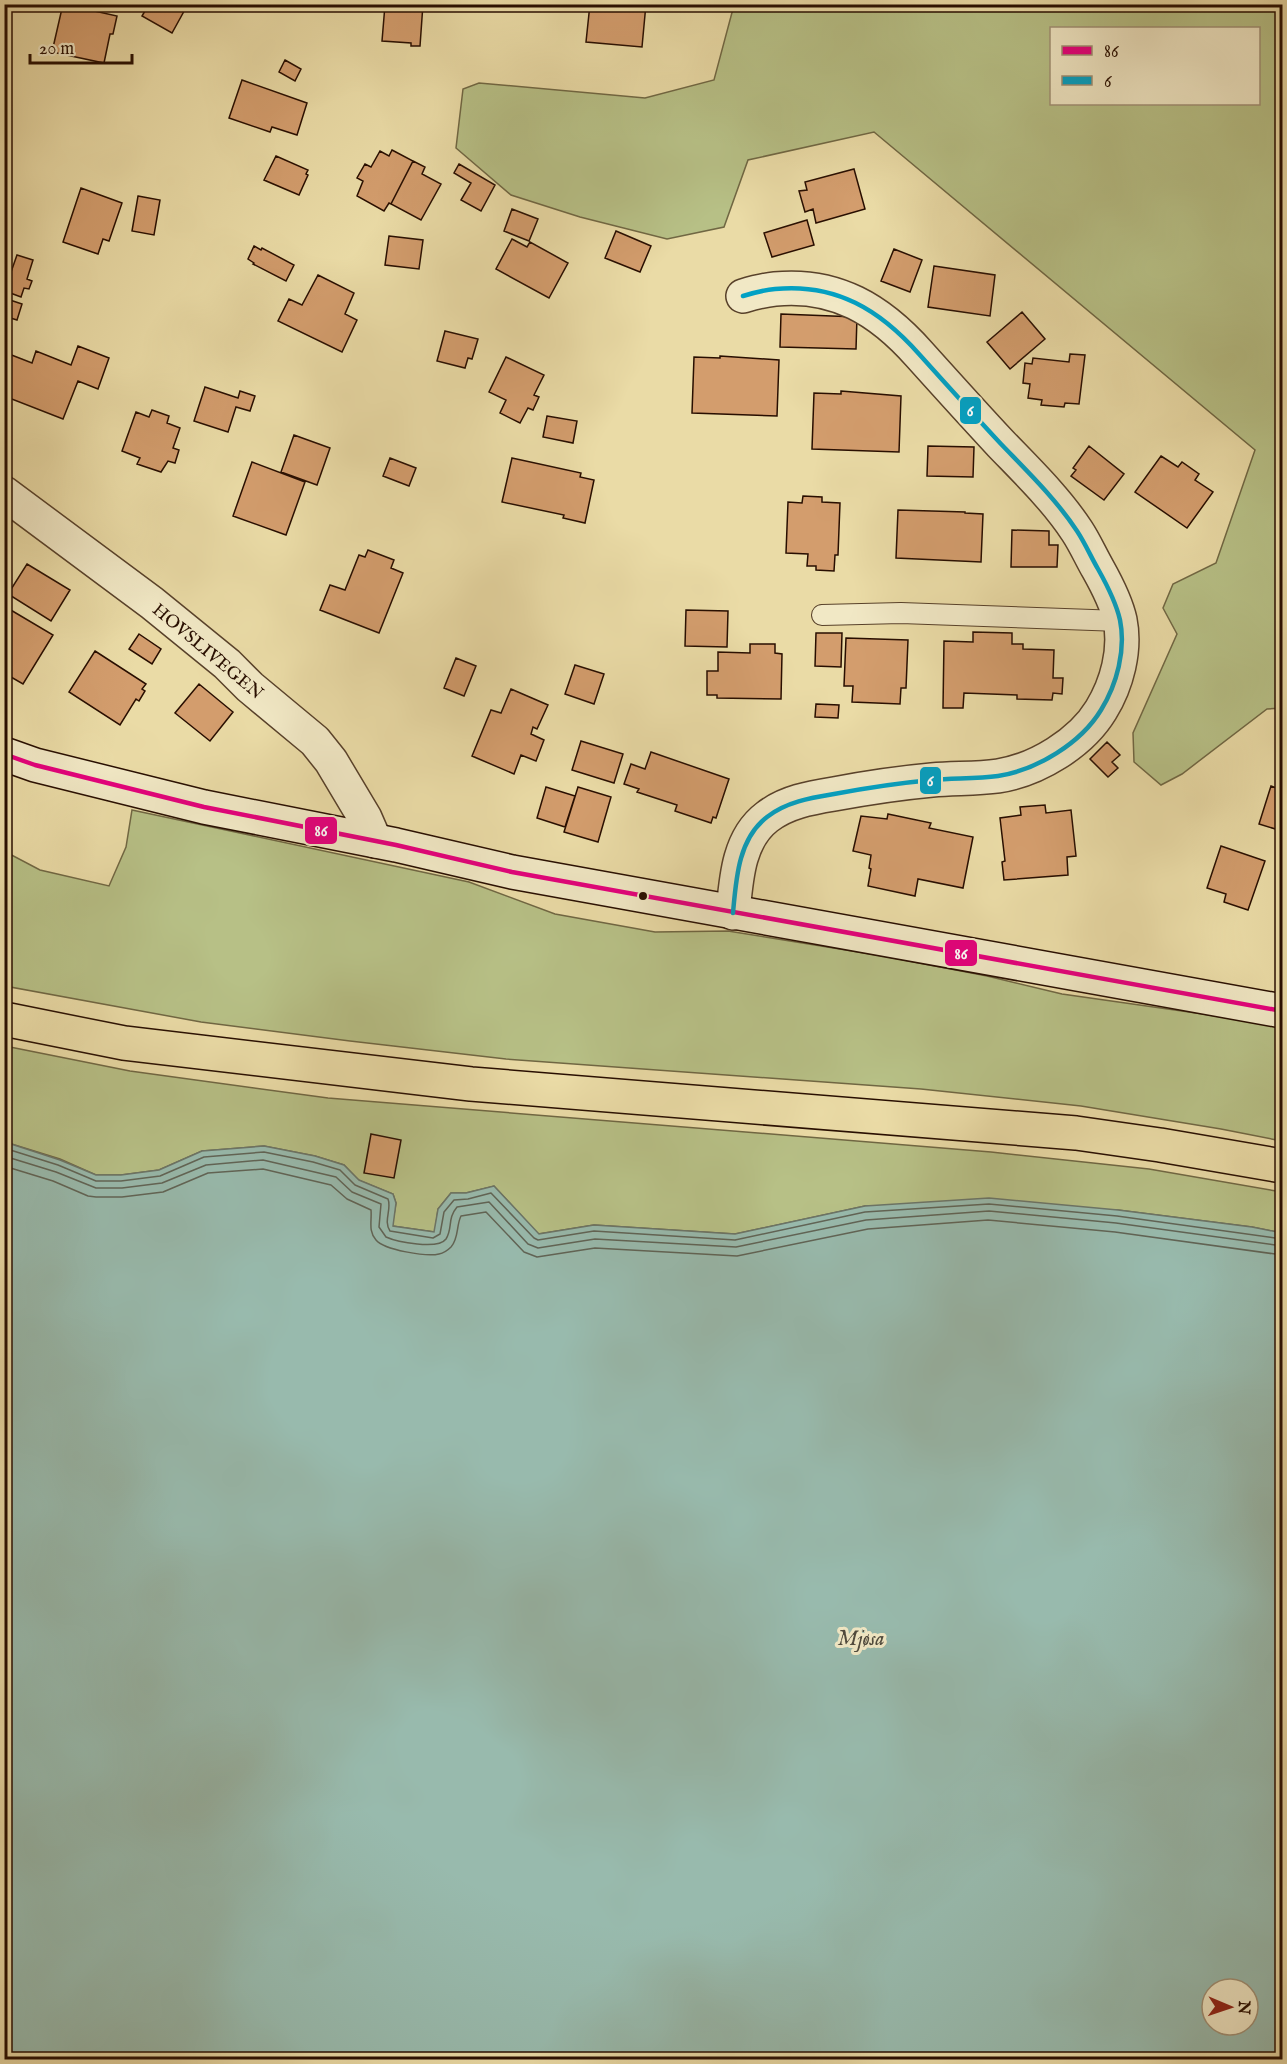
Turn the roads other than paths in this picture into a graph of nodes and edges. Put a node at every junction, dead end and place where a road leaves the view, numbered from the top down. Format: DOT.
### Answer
graph roads {
  1 [pos="743,296"];
  2 [pos="4,493"];
  3 [pos="822,615"];
  4 [pos="1120,621"];
  5 [pos="4,754"];
  6 [pos="375,841"];
  7 [pos="733,913"];
  8 [pos="1282,1011"];
  9 [pos="4,1019"];
  10 [pos="1282,1166"];
  1 -- 4 [label="street"];
  2 -- 6 [label="street, HOVSLIVEGEN"];
  3 -- 4 [label="lane"];
  4 -- 7 [label="street"];
  5 -- 6 [label="street"];
  6 -- 7 [label="street"];
  7 -- 8 [label="street"];
  9 -- 10 [label="highway"];
}
